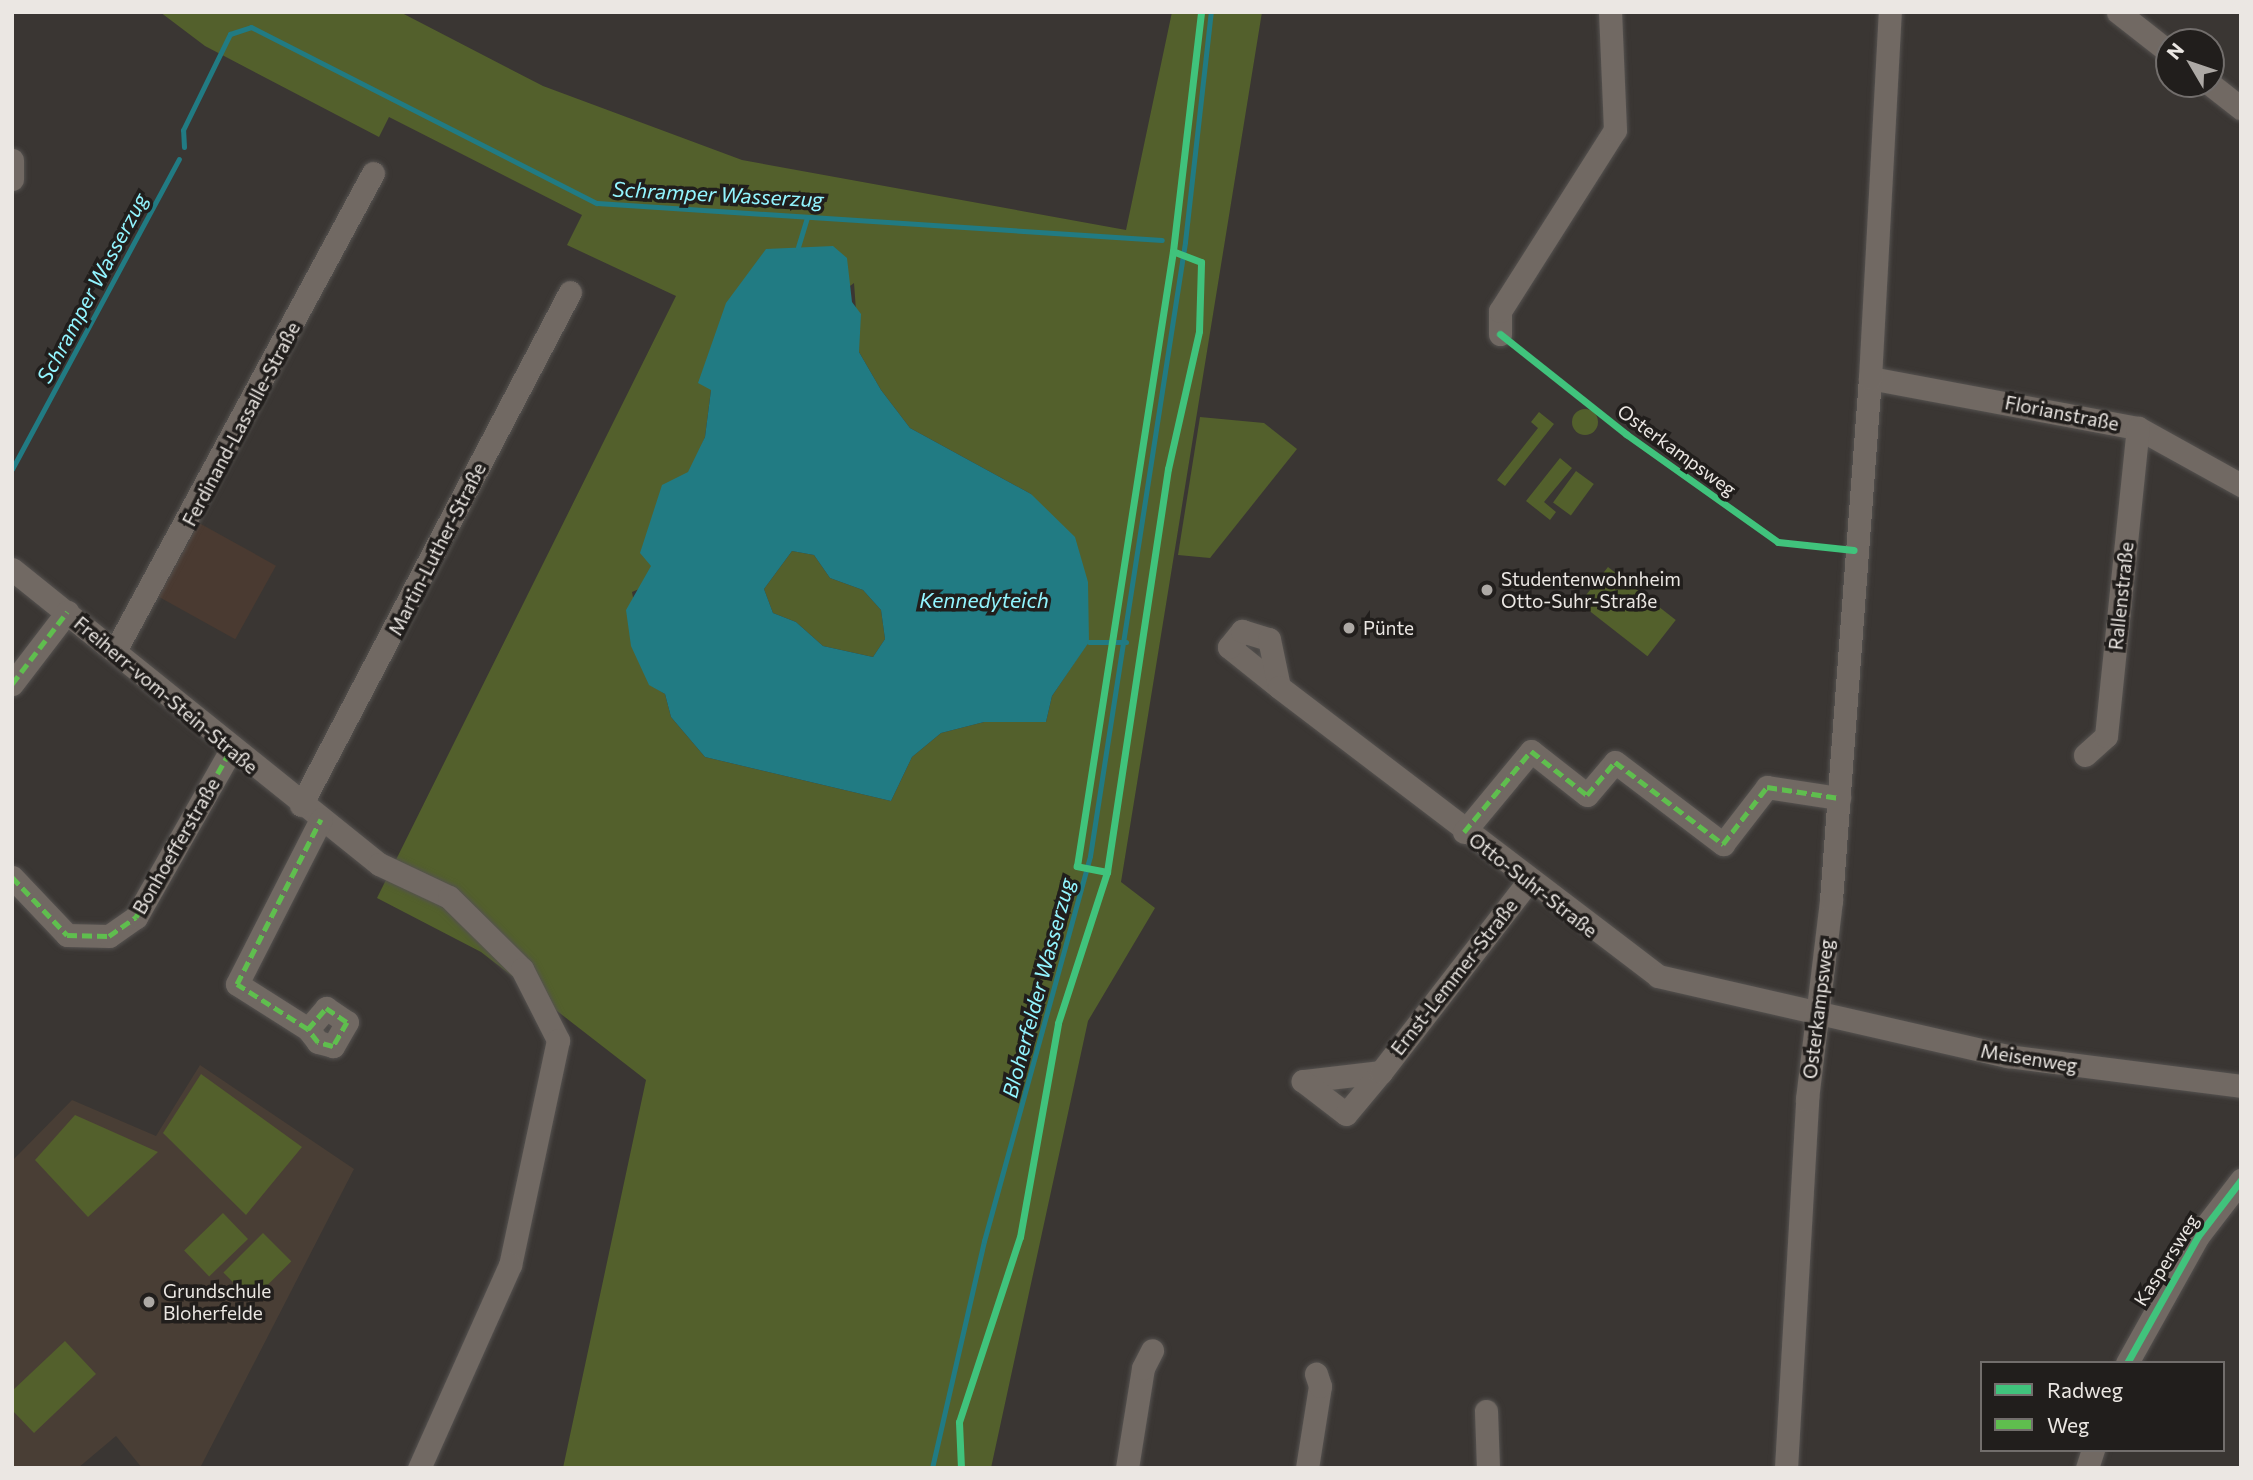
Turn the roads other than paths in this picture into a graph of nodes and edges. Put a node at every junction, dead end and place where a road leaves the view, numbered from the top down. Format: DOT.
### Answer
graph roads {
  1 [pos="1610,12"];
  2 [pos="1890,12"];
  3 [pos="2118,12"];
  4 [pos="2155,41"];
  5 [pos="2225,96"];
  6 [pos="2241,108"];
  7 [pos="12,160"];
  8 [pos="373,173"];
  9 [pos="12,179"];
  10 [pos="386,192"];
  11 [pos="362,194"];
  12 [pos="570,292"];
  13 [pos="1500,334"];
  14 [pos="1870,378"];
  15 [pos="2138,428"];
  16 [pos="2241,485"];
  17 [pos="12,569"];
  18 [pos="67,612"];
  19 [pos="116,651"];
  20 [pos="12,684"];
  21 [pos="1279,687"];
  22 [pos="231,750"];
  23 [pos="2085,755"];
  24 [pos="1839,798"];
  25 [pos="301,805"];
  26 [pos="321,819"];
  27 [pos="1464,832"];
  28 [pos="12,877"];
  29 [pos="1528,882"];
  30 [pos="1820,1016"];
  31 [pos="308,1029"];
  32 [pos="1381,1072"];
  33 [pos="2241,1086"];
  34 [pos="2241,1180"];
  35 [pos="1152,1350"];
  36 [pos="2128,1361"];
  37 [pos="1316,1374"];
  38 [pos="1486,1410"];
  39 [pos="419,1468"];
  40 [pos="1127,1468"];
  41 [pos="1307,1468"];
  42 [pos="1488,1468"];
  43 [pos="1786,1468"];
  1 -- 13 [label="street"];
  2 -- 14 [label="street, Osterkampsweg"];
  3 -- 4 [label="street"];
  5 -- 6 [label="street"];
  7 -- 9 [label="street"];
  8 -- 11 [label="street, Ferdinand-Lassalle-Straße"];
  10 -- 11 [label="street"];
  11 -- 19 [label="street, Ferdinand-Lassalle-Straße"];
  12 -- 25 [label="street, Martin-Luther-Straße"];
  14 -- 15 [label="street, Florianstraße"];
  14 -- 24 [label="street, Osterkampsweg"];
  15 -- 16 [label="street, Florianstraße"];
  15 -- 23 [label="street, Rallenstraße"];
  17 -- 18 [label="street, Freiherr-vom-Stein-Straße"];
  18 -- 19 [label="street, Freiherr-vom-Stein-Straße"];
  18 -- 20 [label="street"];
  19 -- 22 [label="street, Freiherr-vom-Stein-Straße"];
  21 -- 27 [label="street, Otto-Suhr-Straße"];
  22 -- 25 [label="street, Freiherr-vom-Stein-Straße"];
  22 -- 28 [label="street, Bonhoefferstraße"];
  24 -- 27 [label="street"];
  24 -- 30 [label="street, Osterkampsweg"];
  25 -- 26 [label="street, Freiherr-vom-Stein-Straße"];
  26 -- 31 [label="street"];
  26 -- 39 [label="street, Freiherr-vom-Stein-Straße"];
  27 -- 29 [label="street, Otto-Suhr-Straße"];
  29 -- 30 [label="street, Otto-Suhr-Straße"];
  29 -- 32 [label="street, Ernst-Lemmer-Straße"];
  30 -- 33 [label="street, Meisenweg"];
  30 -- 43 [label="street, Osterkampsweg"];
  34 -- 36 [label="street, Kaspersweg"];
  35 -- 40 [label="street"];
  37 -- 41 [label="street"];
  38 -- 42 [label="street"];
}
